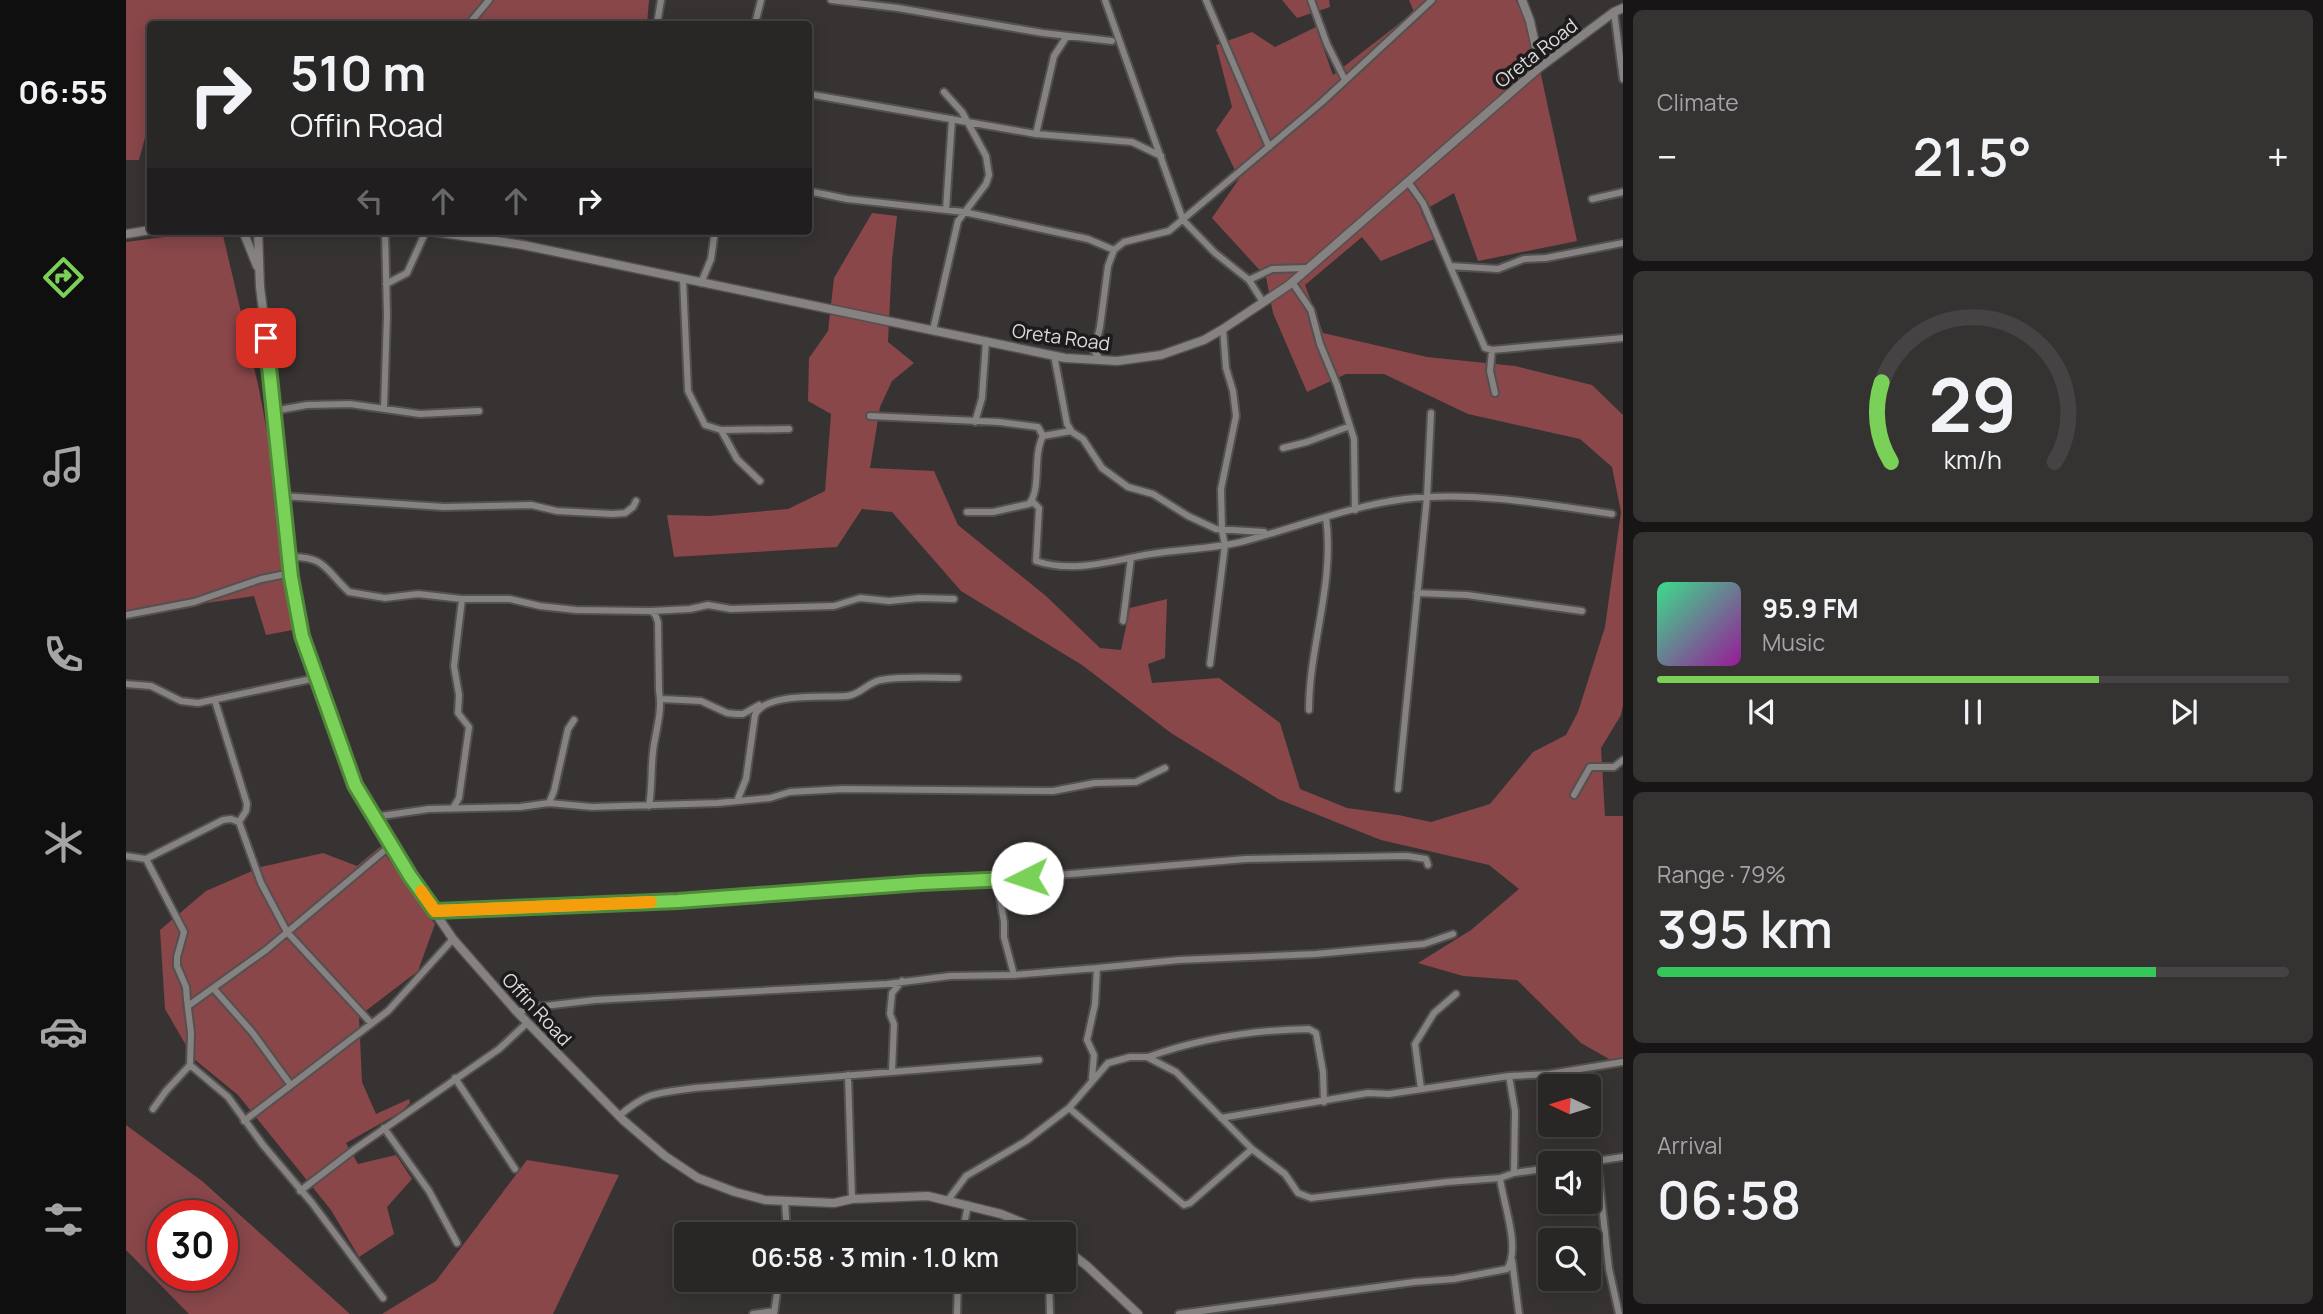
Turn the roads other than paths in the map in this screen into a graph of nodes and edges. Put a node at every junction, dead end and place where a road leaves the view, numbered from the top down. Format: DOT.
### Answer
graph roads {
  1 [pos="489,0"];
  2 [pos="661,0"];
  3 [pos="761,0"];
  4 [pos="831,0"];
  5 [pos="1105,0"];
  6 [pos="1206,0"];
  7 [pos="1311,0"];
  8 [pos="1418,0"];
  9 [pos="1432,0"];
  10 [pos="1522,0"];
  11 [pos="1623,8"];
  12 [pos="1423,9"];
  13 [pos="1614,12"];
  14 [pos="472,21"];
  15 [pos="658,21"];
  16 [pos="756,21"];
  17 [pos="1067,36"];
  18 [pos="1112,41"];
  19 [pos="1540,67"];
  20 [pos="1623,79"];
  21 [pos="1345,80"];
  22 [pos="944,92"];
  23 [pos="812,95"];
  24 [pos="952,119"];
  25 [pos="967,121"];
  26 [pos="1036,134"];
  27 [pos="1269,147"];
  28 [pos="1161,156"];
  29 [pos="1408,181"];
  30 [pos="812,192"];
  31 [pos="1623,192"];
  32 [pos="1592,199"];
  33 [pos="946,210"];
  34 [pos="964,212"];
  35 [pos="1183,220"];
  36 [pos="147,230"];
  37 [pos="126,234"];
  38 [pos="245,235"];
  39 [pos="258,235"];
  40 [pos="385,235"];
  41 [pos="425,235"];
  42 [pos="454,235"];
  43 [pos="714,235"];
  44 [pos="1623,243"];
  45 [pos="1114,250"];
  46 [pos="1450,266"];
  47 [pos="259,268"];
  48 [pos="1308,268"];
  49 [pos="683,279"];
  50 [pos="1249,280"];
  51 [pos="1292,282"];
  52 [pos="701,283"];
  53 [pos="386,284"];
  54 [pos="1263,302"];
  55 [pos="1223,329"];
  56 [pos="933,330"];
  57 [pos="1623,338"];
  58 [pos="986,341"];
  59 [pos="1492,350"];
  60 [pos="1054,355"];
  61 [pos="1101,360"];
  62 [pos="1495,393"];
  63 [pos="384,408"];
  64 [pos="273,411"];
  65 [pos="479,411"];
  66 [pos="1431,412"];
  67 [pos="870,416"];
  68 [pos="975,422"];
  69 [pos="1350,426"];
  70 [pos="789,429"];
  71 [pos="721,430"];
  72 [pos="1071,431"];
  73 [pos="1043,436"];
  74 [pos="1283,447"];
  75 [pos="760,481"];
  76 [pos="282,496"];
  77 [pos="1427,497"];
  78 [pos="1032,500"];
  79 [pos="636,501"];
  80 [pos="1354,510"];
  81 [pos="967,512"];
  82 [pos="1612,513"];
  83 [pos="1326,517"];
  84 [pos="1222,531"];
  85 [pos="1272,533"];
  86 [pos="1225,545"];
  87 [pos="289,557"];
  88 [pos="1132,558"];
  89 [pos="291,573"];
  90 [pos="1417,593"];
  91 [pos="954,599"];
  92 [pos="462,600"];
  93 [pos="650,611"];
  94 [pos="1581,611"];
  95 [pos="126,615"];
  96 [pos="1123,621"];
  97 [pos="1210,664"];
  98 [pos="316,678"];
  99 [pos="958,678"];
  100 [pos="126,684"];
  101 [pos="662,699"];
  102 [pos="215,701"];
  103 [pos="763,705"];
  104 [pos="1310,710"];
  105 [pos="574,720"];
  106 [pos="1623,760"];
  107 [pos="1165,768"];
  108 [pos="1398,789"];
  109 [pos="1574,795"];
  110 [pos="737,801"];
  111 [pos="549,803"];
  112 [pos="649,806"];
  113 [pos="453,808"];
  114 [pos="374,817"];
  115 [pos="239,821"];
  116 [pos="391,845"];
  117 [pos="126,856"];
  118 [pos="146,859"];
  119 [pos="1428,865"];
  120 [pos="1000,880"];
  121 [pos="435,911"];
  122 [pos="287,932"];
  123 [pos="1453,934"];
  124 [pos="453,939"];
  125 [pos="1097,968"];
  126 [pos="1014,975"];
  127 [pos="902,981"];
  128 [pos="214,989"];
  129 [pos="1456,994"];
  130 [pos="188,1006"];
  131 [pos="517,1013"];
  132 [pos="371,1023"];
  133 [pos="527,1023"];
  134 [pos="1147,1057"];
  135 [pos="1039,1060"];
  136 [pos="1623,1062"];
  137 [pos="190,1065"];
  138 [pos="892,1071"];
  139 [pos="848,1075"];
  140 [pos="1509,1076"];
  141 [pos="455,1078"];
  142 [pos="1092,1080"];
  143 [pos="290,1084"];
  144 [pos="1421,1089"];
  145 [pos="1324,1102"];
  146 [pos="1069,1108"];
  147 [pos="153,1109"];
  148 [pos="619,1116"];
  149 [pos="1221,1118"];
  150 [pos="244,1121"];
  151 [pos="384,1128"];
  152 [pos="1252,1149"];
  153 [pos="1623,1157"];
  154 [pos="1601,1160"];
  155 [pos="515,1169"];
  156 [pos="1538,1169"];
  157 [pos="1514,1173"];
  158 [pos="1500,1178"];
  159 [pos="300,1191"];
  160 [pos="1601,1196"];
  161 [pos="852,1199"];
  162 [pos="948,1200"];
  163 [pos="785,1201"];
  164 [pos="968,1205"];
  165 [pos="786,1222"];
  166 [pos="964,1222"];
  167 [pos="1022,1222"];
  168 [pos="457,1243"];
  169 [pos="1076,1257"];
  170 [pos="1512,1260"];
  171 [pos="777,1292"];
  172 [pos="958,1292"];
  173 [pos="1049,1292"];
  174 [pos="383,1298"];
  175 [pos="774,1313"];
  176 [pos="753,1314"];
  177 [pos="957,1314"];
  178 [pos="1050,1314"];
  179 [pos="1138,1314"];
  180 [pos="1179,1314"];
  181 [pos="1519,1314"];
  182 [pos="1619,1314"];
  1 -- 14 [label="street"];
  2 -- 15 [label="street"];
  3 -- 16 [label="street"];
  4 -- 17 [label="street"];
  5 -- 28 [label="street"];
  6 -- 27 [label="street"];
  7 -- 21 [label="street"];
  8 -- 12 [label="street"];
  9 -- 12 [label="street"];
  10 -- 19 [label="street"];
  11 -- 13 [label="street, Oreta Road"];
  12 -- 21 [label="street"];
  13 -- 19 [label="street, Oreta Road"];
  13 -- 20 [label="street"];
  17 -- 18 [label="street"];
  17 -- 26 [label="street"];
  19 -- 29 [label="street, Oreta Road"];
  21 -- 27 [label="street"];
  22 -- 25 [label="street"];
  23 -- 24 [label="street"];
  24 -- 25 [label="street"];
  24 -- 33 [label="street"];
  25 -- 26 [label="street"];
  25 -- 34 [label="street"];
  26 -- 28 [label="street"];
  27 -- 35 [label="street"];
  28 -- 35 [label="street"];
  29 -- 46 [label="street"];
  29 -- 48 [label="street, Oreta Road"];
  30 -- 33 [label="street"];
  31 -- 32 [label="street"];
  33 -- 34 [label="street"];
  34 -- 45 [label="street"];
  34 -- 56 [label="street"];
  35 -- 45 [label="street"];
  35 -- 50 [label="street"];
  36 -- 37 [label="street"];
  38 -- 47 [label="street"];
  39 -- 47 [label="street"];
  40 -- 53 [label="street"];
  41 -- 53 [label="street"];
  42 -- 49 [label="street, Oreta Road"];
  43 -- 52 [label="street"];
  44 -- 46 [label="street"];
  45 -- 61 [label="street"];
  46 -- 59 [label="street"];
  47 -- 64 [label="street, Offin Road"];
  48 -- 50 [label="street"];
  48 -- 51 [label="street, Oreta Road"];
  49 -- 52 [label="street, Oreta Road"];
  49 -- 71 [label="street"];
  50 -- 54 [label="street"];
  51 -- 54 [label="street, Oreta Road"];
  51 -- 69 [label="street"];
  52 -- 56 [label="street, Oreta Road"];
  53 -- 63 [label="street"];
  54 -- 55 [label="street, Oreta Road"];
  55 -- 61 [label="street, Oreta Road"];
  55 -- 84 [label="street"];
  56 -- 58 [label="street, Oreta Road"];
  57 -- 59 [label="street"];
  58 -- 60 [label="street, Oreta Road"];
  58 -- 68 [label="street"];
  59 -- 62 [label="street"];
  60 -- 61 [label="street, Oreta Road"];
  60 -- 72 [label="street"];
  63 -- 64 [label="street"];
  63 -- 65 [label="street"];
  64 -- 76 [label="street, Offin Road"];
  66 -- 77 [label="street"];
  67 -- 68 [label="street"];
  68 -- 73 [label="street"];
  69 -- 74 [label="street"];
  69 -- 80 [label="street"];
  70 -- 71 [label="street"];
  71 -- 75 [label="street"];
  72 -- 73 [label="street"];
  72 -- 84 [label="street"];
  73 -- 78 [label="street"];
  76 -- 79 [label="street"];
  76 -- 87 [label="street, Offin Road"];
  77 -- 80 [label="street"];
  77 -- 82 [label="street"];
  77 -- 90 [label="street"];
  78 -- 81 [label="street"];
  78 -- 88 [label="street"];
  80 -- 83 [label="street"];
  83 -- 85 [label="street"];
  83 -- 104 [label="street"];
  84 -- 85 [label="street"];
  84 -- 86 [label="street"];
  85 -- 86 [label="street"];
  86 -- 88 [label="street"];
  86 -- 97 [label="street"];
  87 -- 89 [label="street, Offin Road"];
  87 -- 92 [label="street"];
  88 -- 96 [label="street"];
  89 -- 95 [label="street"];
  89 -- 98 [label="street, Offin Road"];
  90 -- 94 [label="street"];
  90 -- 108 [label="street"];
  91 -- 93 [label="street"];
  92 -- 93 [label="street"];
  92 -- 113 [label="street"];
  93 -- 101 [label="street"];
  98 -- 102 [label="street"];
  98 -- 114 [label="street, Offin Road"];
  99 -- 103 [label="street"];
  100 -- 102 [label="street"];
  101 -- 103 [label="street"];
  101 -- 112 [label="street"];
  102 -- 115 [label="street"];
  103 -- 110 [label="street"];
  105 -- 111 [label="street"];
  106 -- 109 [label="street"];
  107 -- 110 [label="street"];
  110 -- 112 [label="street"];
  111 -- 112 [label="street"];
  111 -- 113 [label="street"];
  113 -- 114 [label="street"];
  114 -- 116 [label="street, Offin Road"];
  115 -- 118 [label="street"];
  115 -- 122 [label="street"];
  116 -- 121 [label="street, Offin Road"];
  116 -- 122 [label="street"];
  117 -- 118 [label="street"];
  118 -- 130 [label="street"];
  119 -- 120 [label="street"];
  120 -- 121 [label="street"];
  120 -- 126 [label="street"];
  121 -- 124 [label="street, Offin Road"];
  122 -- 128 [label="street"];
  122 -- 132 [label="street"];
  123 -- 125 [label="street"];
  124 -- 131 [label="street, Offin Road"];
  124 -- 132 [label="street"];
  125 -- 126 [label="street"];
  125 -- 142 [label="street"];
  126 -- 127 [label="street"];
  127 -- 131 [label="street"];
  127 -- 138 [label="street"];
  128 -- 130 [label="street"];
  128 -- 143 [label="street"];
  129 -- 144 [label="street"];
  130 -- 137 [label="street"];
  131 -- 133 [label="street, Offin Road"];
  132 -- 143 [label="street"];
  133 -- 141 [label="street"];
  133 -- 148 [label="street, Offin Road"];
  134 -- 142 [label="street"];
  134 -- 145 [label="street"];
  134 -- 149 [label="street"];
  135 -- 138 [label="street"];
  136 -- 140 [label="street"];
  137 -- 147 [label="street"];
  137 -- 150 [label="street"];
  138 -- 139 [label="street"];
  139 -- 148 [label="street"];
  139 -- 161 [label="street"];
  140 -- 144 [label="street"];
  140 -- 157 [label="street"];
  141 -- 151 [label="street"];
  141 -- 155 [label="street"];
  142 -- 146 [label="street"];
  143 -- 150 [label="street"];
  144 -- 145 [label="street"];
  145 -- 149 [label="street"];
  146 -- 152 [label="street"];
  146 -- 162 [label="street"];
  148 -- 163 [label="street, Offin Road"];
  149 -- 152 [label="street"];
  150 -- 159 [label="street"];
  151 -- 159 [label="street"];
  151 -- 168 [label="street"];
  152 -- 158 [label="street"];
  153 -- 154 [label="street"];
  156 -- 157 [label="street"];
  157 -- 158 [label="street"];
  158 -- 170 [label="street"];
  159 -- 174 [label="street"];
  160 -- 182 [label="street"];
  161 -- 162 [label="street, Offin Road"];
  161 -- 163 [label="street, Offin Road"];
  162 -- 164 [label="street, Offin Road"];
  163 -- 165 [label="street"];
  164 -- 166 [label="street"];
  164 -- 167 [label="street, Offin Road"];
  169 -- 179 [label="street"];
  170 -- 180 [label="street"];
  170 -- 181 [label="street"];
  171 -- 175 [label="street"];
  172 -- 177 [label="street"];
  173 -- 178 [label="street"];
  175 -- 176 [label="street"];
}
